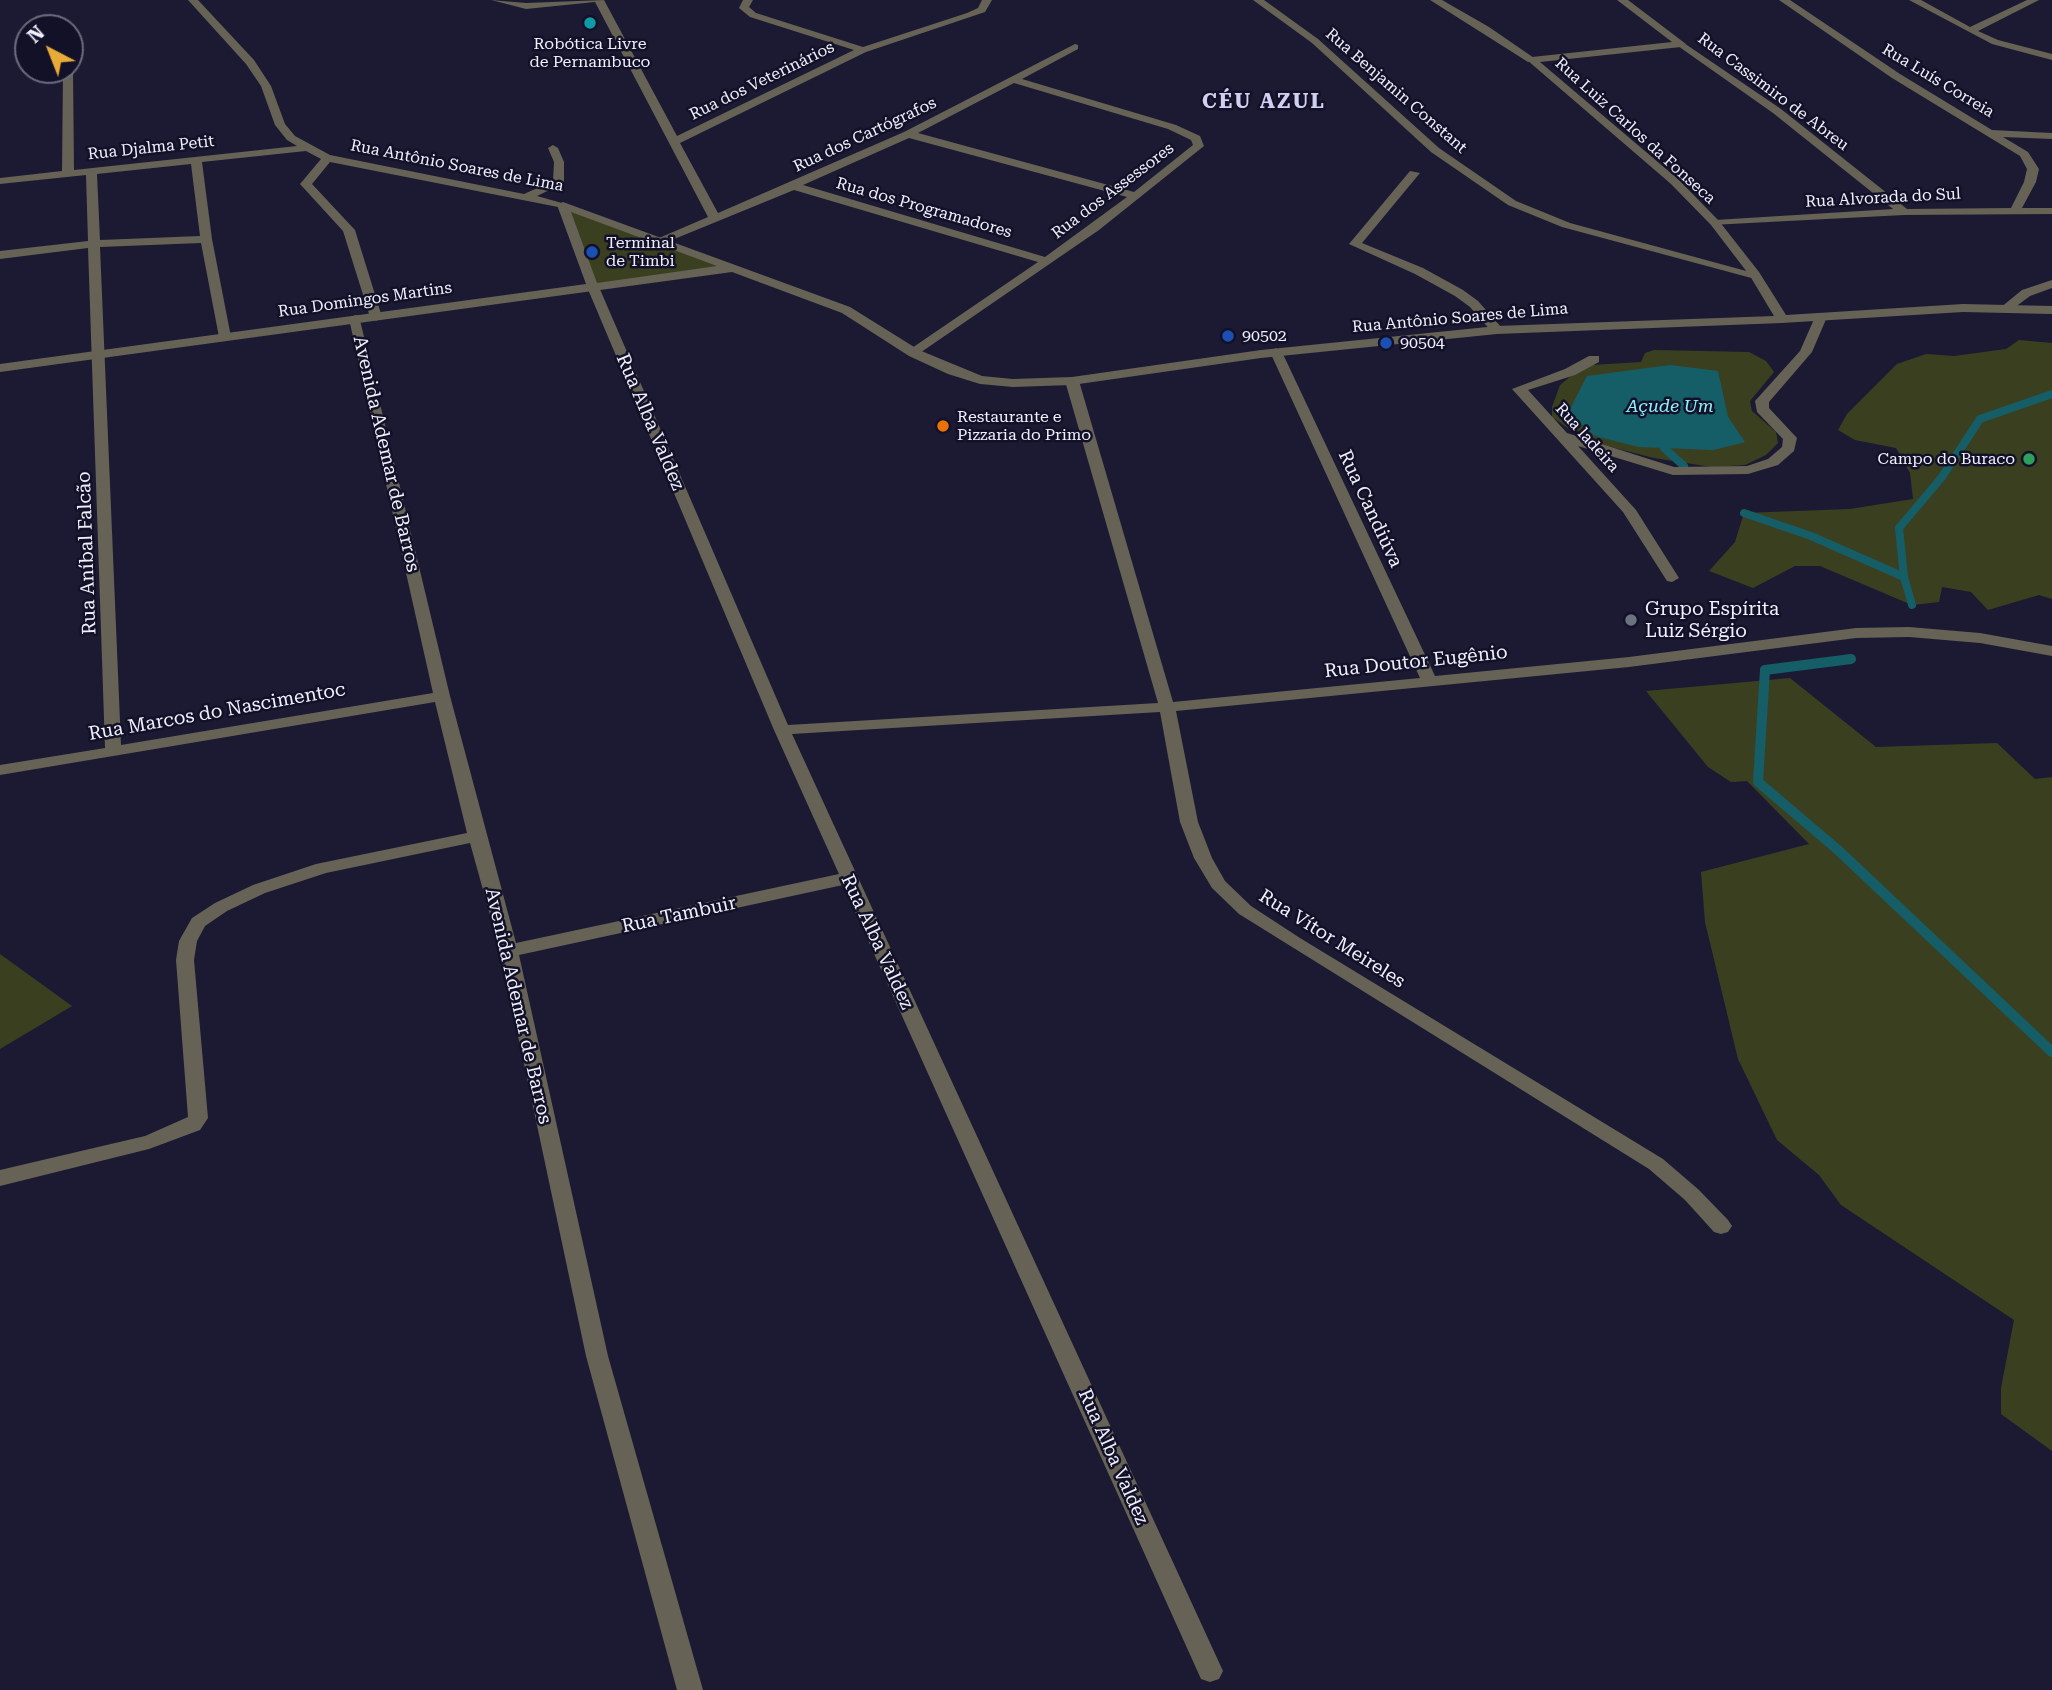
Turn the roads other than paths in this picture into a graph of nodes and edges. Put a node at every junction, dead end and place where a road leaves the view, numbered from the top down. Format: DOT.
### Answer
graph roads {
  1 [pos="194,0"];
  2 [pos="496,0"];
  3 [pos="592,0"];
  4 [pos="599,0"];
  5 [pos="986,0"];
  6 [pos="1278,0"];
  7 [pos="1435,0"];
  8 [pos="1622,0"];
  9 [pos="1784,0"];
  10 [pos="1914,0"];
  11 [pos="2034,0"];
  12 [pos="1260,1"];
  13 [pos="746,4"];
  14 [pos="1970,31"];
  15 [pos="1681,44"];
  16 [pos="1075,47"];
  17 [pos="863,50"];
  18 [pos="2052,57"];
  19 [pos="1532,60"];
  20 [pos="1012,79"];
  21 [pos="68,84"];
  22 [pos="1993,133"];
  23 [pos="908,134"];
  24 [pos="2052,136"];
  25 [pos="675,141"];
  26 [pos="306,148"];
  27 [pos="553,148"];
  28 [pos="327,158"];
  29 [pos="196,159"];
  30 [pos="91,170"];
  31 [pos="68,173"];
  32 [pos="1414,173"];
  33 [pos="0,180"];
  34 [pos="793,186"];
  35 [pos="528,196"];
  36 [pos="1137,196"];
  37 [pos="563,205"];
  38 [pos="2016,209"];
  39 [pos="2052,211"];
  40 [pos="1904,212"];
  41 [pos="714,217"];
  42 [pos="1715,223"];
  43 [pos="206,239"];
  44 [pos="663,240"];
  45 [pos="94,244"];
  46 [pos="0,255"];
  47 [pos="1047,261"];
  48 [pos="735,268"];
  49 [pos="1755,275"];
  50 [pos="2052,284"];
  51 [pos="593,287"];
  52 [pos="2006,308"];
  53 [pos="2052,310"];
  54 [pos="376,317"];
  55 [pos="1821,317"];
  56 [pos="355,319"];
  57 [pos="1782,319"];
  58 [pos="1497,330"];
  59 [pos="225,337"];
  60 [pos="1276,352"];
  61 [pos="915,353"];
  62 [pos="99,354"];
  63 [pos="1594,359"];
  64 [pos="0,368"];
  65 [pos="1072,381"];
  66 [pos="1560,436"];
  67 [pos="1672,578"];
  68 [pos="2052,651"];
  69 [pos="1430,682"];
  70 [pos="442,696"];
  71 [pos="1167,708"];
  72 [pos="782,730"];
  73 [pos="113,751"];
  74 [pos="0,770"];
  75 [pos="477,836"];
  76 [pos="848,878"];
  77 [pos="509,951"];
  78 [pos="0,1178"];
  79 [pos="1721,1226"];
  80 [pos="1210,1671"];
  81 [pos="690,1690"];
  1 -- 26 [label="street"];
  2 -- 3 [label="street"];
  4 -- 25 [label="street"];
  5 -- 17 [label="street, Rua dos Veterinários"];
  6 -- 12 [label="street"];
  7 -- 19 [label="street, Rua Luiz Carlos da Fonseca"];
  8 -- 15 [label="street, Rua Cassimiro de Abreu"];
  9 -- 22 [label="street, Rua Luís Correia"];
  10 -- 14 [label="street"];
  11 -- 14 [label="street"];
  12 -- 49 [label="street, Rua Benjamin Constant"];
  13 -- 17 [label="street, Rua dos Veterinários"];
  14 -- 18 [label="street"];
  15 -- 19 [label="street"];
  15 -- 40 [label="street, Rua Cassimiro de Abreu"];
  16 -- 20 [label="street, Rua dos Cartógrafos"];
  17 -- 25 [label="street, Rua dos Veterinários"];
  19 -- 42 [label="street, Rua Luiz Carlos da Fonseca"];
  20 -- 23 [label="street, Rua dos Cartógrafos"];
  20 -- 36 [label="street, Rua dos Assessores"];
  21 -- 31 [label="street"];
  22 -- 24 [label="street"];
  22 -- 38 [label="street, Rua Luís Correia"];
  23 -- 34 [label="street, Rua dos Cartógrafos"];
  23 -- 36 [label="street"];
  25 -- 41 [label="street"];
  26 -- 28 [label="street"];
  26 -- 29 [label="street, Rua Djalma Petit"];
  27 -- 35 [label="street"];
  28 -- 35 [label="street, Rua Antônio Soares de Lima"];
  28 -- 54 [label="street, Avenida Ademar de Barros"];
  29 -- 30 [label="street, Rua Djalma Petit"];
  29 -- 43 [label="street"];
  30 -- 31 [label="street, Rua Djalma Petit"];
  30 -- 45 [label="street, Rua Aníbal Falcão"];
  31 -- 33 [label="street, Rua Djalma Petit"];
  32 -- 58 [label="street"];
  34 -- 41 [label="street, Rua dos Cartógrafos"];
  34 -- 47 [label="street, Rua dos Programadores"];
  35 -- 37 [label="street, Rua Antônio Soares de Lima"];
  36 -- 47 [label="street, Rua dos Assessores"];
  37 -- 44 [label="street, Rua Antônio Soares de Lima"];
  37 -- 51 [label="street, Rua Alba Valdez"];
  38 -- 39 [label="street, Rua Alvorada do Sul"];
  38 -- 40 [label="street, Rua Alvorada do Sul"];
  40 -- 42 [label="street, Rua Alvorada do Sul"];
  41 -- 44 [label="street, Rua dos Cartógrafos"];
  42 -- 49 [label="street, Rua Luiz Carlos da Fonseca"];
  43 -- 45 [label="street"];
  43 -- 59 [label="street"];
  44 -- 48 [label="street, Rua Antônio Soares de Lima"];
  45 -- 46 [label="street"];
  45 -- 62 [label="street, Rua Aníbal Falcão"];
  47 -- 61 [label="street, Rua dos Assessores"];
  48 -- 51 [label="street, Rua Domingos Martins"];
  48 -- 61 [label="street, Rua Antônio Soares de Lima"];
  49 -- 57 [label="street, Rua Luiz Carlos da Fonseca"];
  50 -- 52 [label="street"];
  51 -- 54 [label="street, Rua Domingos Martins"];
  51 -- 72 [label="street, Rua Alba Valdez"];
  52 -- 53 [label="street, Rua Antônio Soares de Lima"];
  52 -- 55 [label="street, Rua Antônio Soares de Lima"];
  54 -- 56 [label="street, Rua Domingos Martins"];
  55 -- 57 [label="street, Rua Antônio Soares de Lima"];
  55 -- 66 [label="street"];
  56 -- 59 [label="street, Rua Domingos Martins"];
  56 -- 70 [label="street, Avenida Ademar de Barros"];
  57 -- 58 [label="street, Rua Antônio Soares de Lima"];
  58 -- 60 [label="street, Rua Antônio Soares de Lima"];
  59 -- 62 [label="street, Rua Domingos Martins"];
  60 -- 65 [label="street, Rua Antônio Soares de Lima"];
  60 -- 69 [label="street, Rua Candiúva"];
  61 -- 65 [label="street, Rua Antônio Soares de Lima"];
  62 -- 64 [label="street, Rua Domingos Martins"];
  62 -- 73 [label="street, Rua Aníbal Falcão"];
  63 -- 66 [label="street, Rua ladeira"];
  65 -- 71 [label="street, Rua Vítor Meireles"];
  66 -- 67 [label="street, Rua ladeira"];
  68 -- 69 [label="street, Rua Doutor Eugênio"];
  69 -- 71 [label="street, Rua Doutor Eugênio"];
  70 -- 73 [label="street, Rua Marcos do Nascimentoc"];
  70 -- 75 [label="street, Avenida Ademar de Barros"];
  71 -- 72 [label="street, Rua Doutor Eugênio"];
  71 -- 79 [label="street, Rua Vítor Meireles"];
  72 -- 76 [label="street, Rua Alba Valdez"];
  73 -- 74 [label="street, Rua Marcos do Nascimentoc"];
  75 -- 77 [label="street, Avenida Ademar de Barros"];
  75 -- 78 [label="street"];
  76 -- 77 [label="street, Rua Tambuir"];
  76 -- 80 [label="street, Rua Alba Valdez"];
  77 -- 81 [label="street, Avenida Ademar de Barros"];
}
